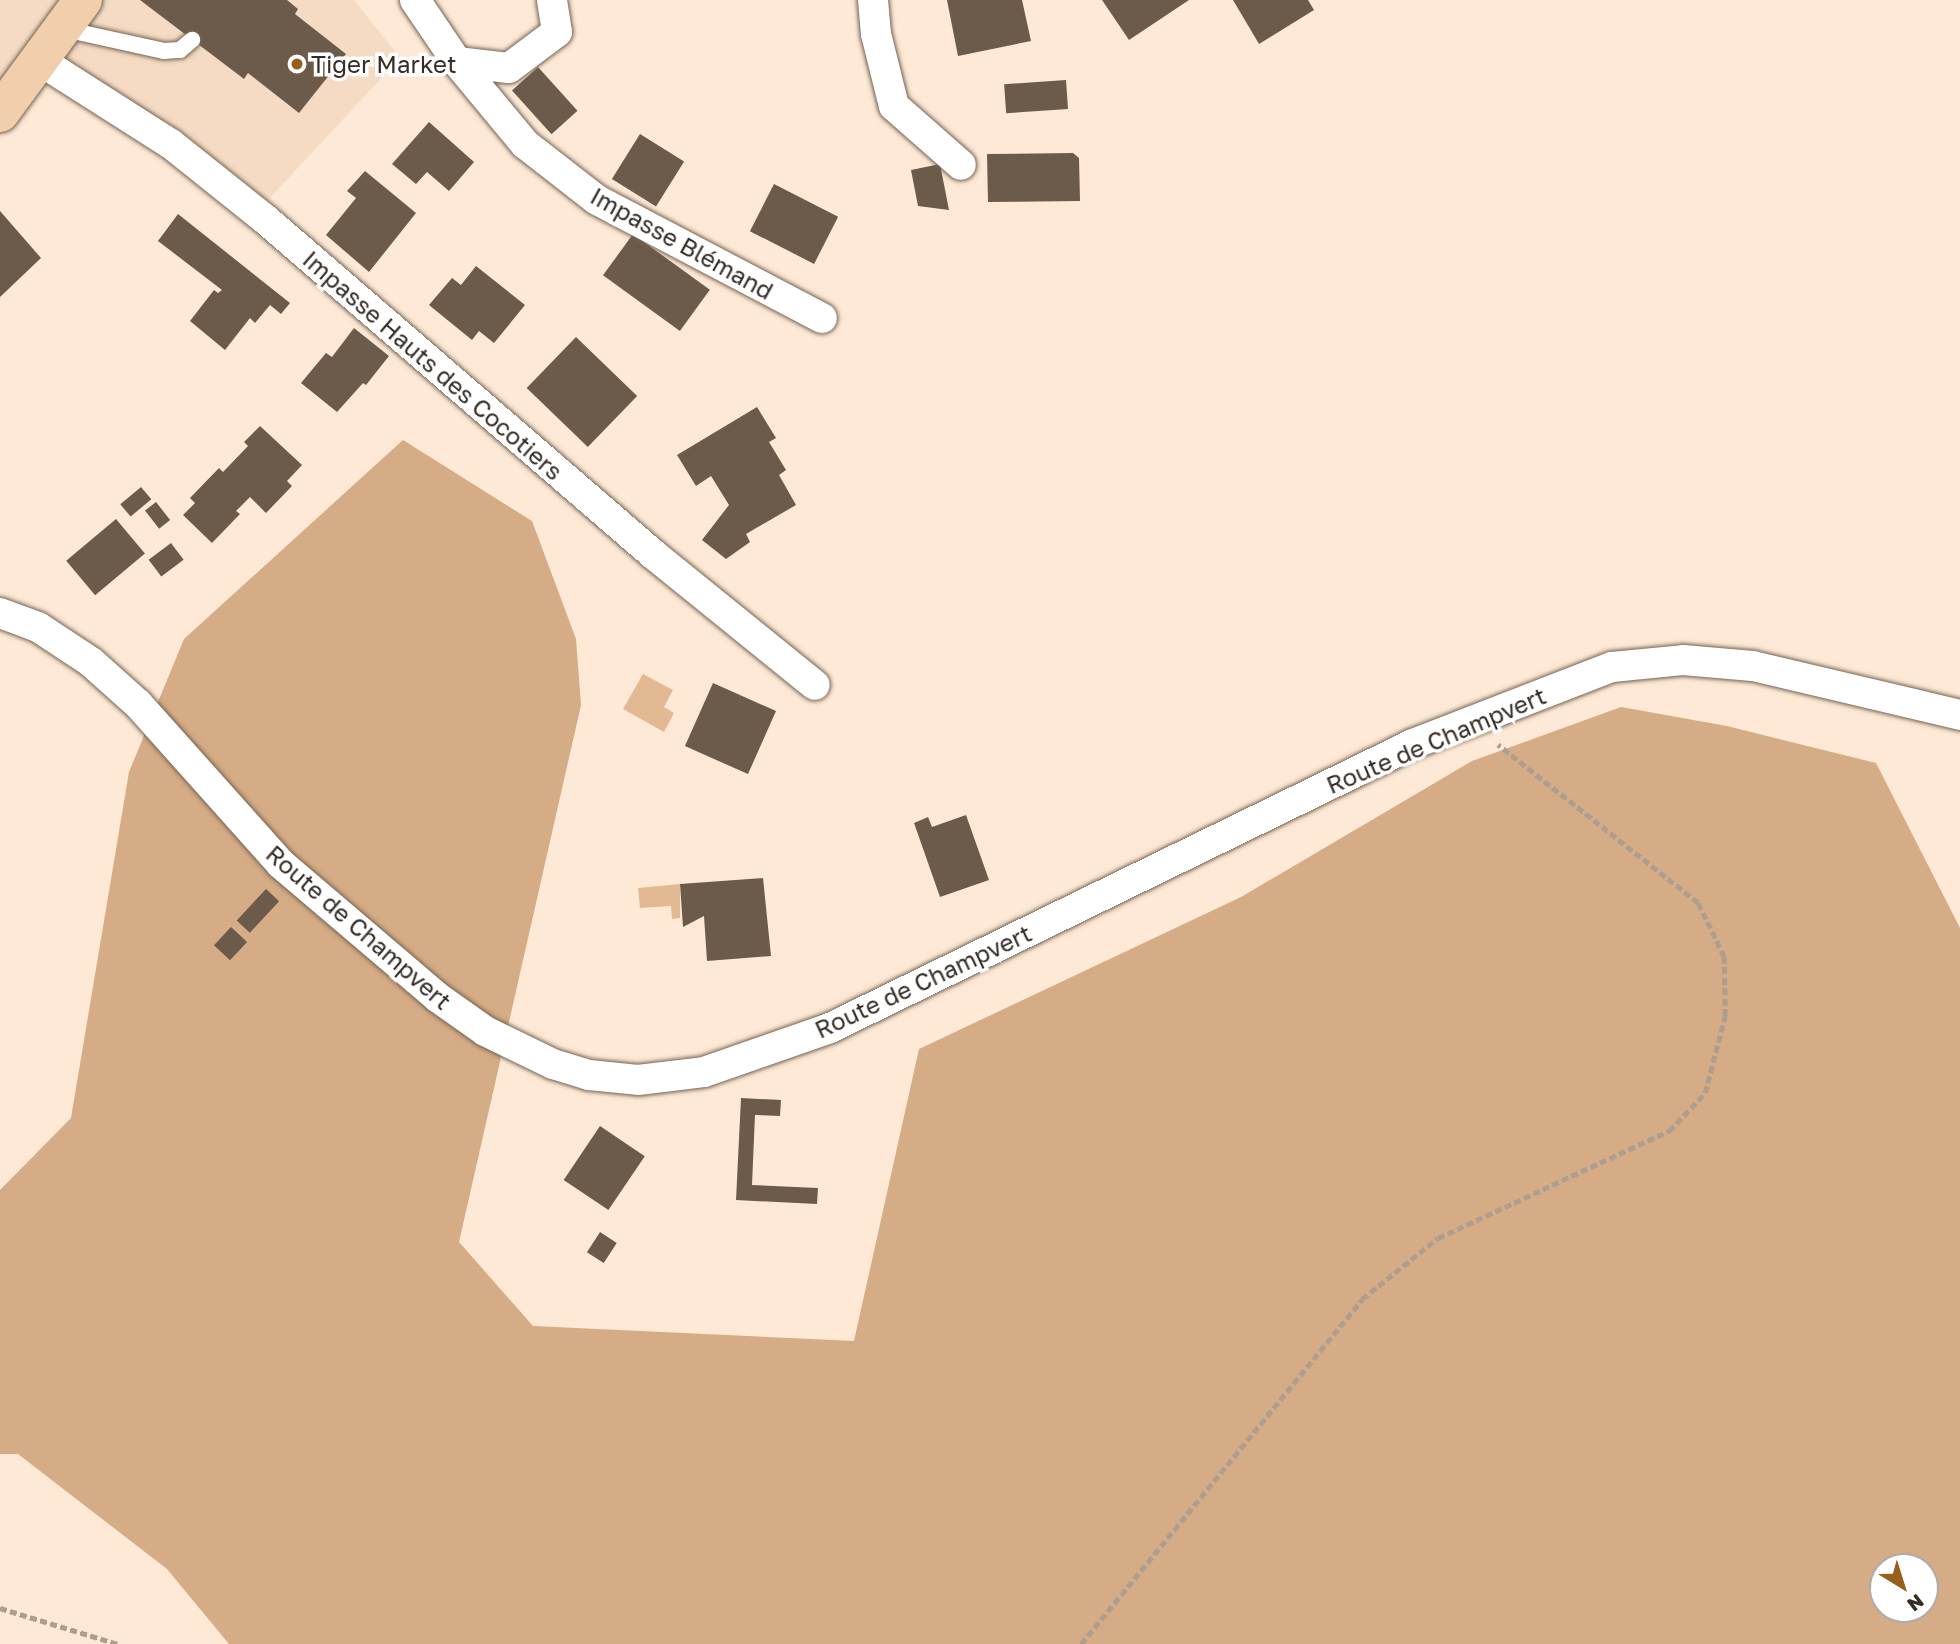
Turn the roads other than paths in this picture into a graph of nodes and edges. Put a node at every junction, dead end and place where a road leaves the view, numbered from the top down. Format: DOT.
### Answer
graph roads {
  1 [pos="415,0"];
  2 [pos="552,0"];
  3 [pos="873,0"];
  4 [pos="72,14"];
  5 [pos="192,40"];
  6 [pos="39,60"];
  7 [pos="457,62"];
  8 [pos="0,113"];
  9 [pos="961,165"];
  10 [pos="822,318"];
  11 [pos="0,613"];
  12 [pos="815,685"];
  13 [pos="1960,715"];
  1 -- 7 [label="street, Impasse Blémand"];
  2 -- 7 [label="street"];
  3 -- 9 [label="street"];
  4 -- 5 [label="lane"];
  4 -- 6 [label="main road"];
  6 -- 8 [label="main road"];
  6 -- 12 [label="street, Impasse Hauts des Cocotiers"];
  7 -- 10 [label="street, Impasse Blémand"];
  11 -- 13 [label="street, Route de Champvert"];
}
